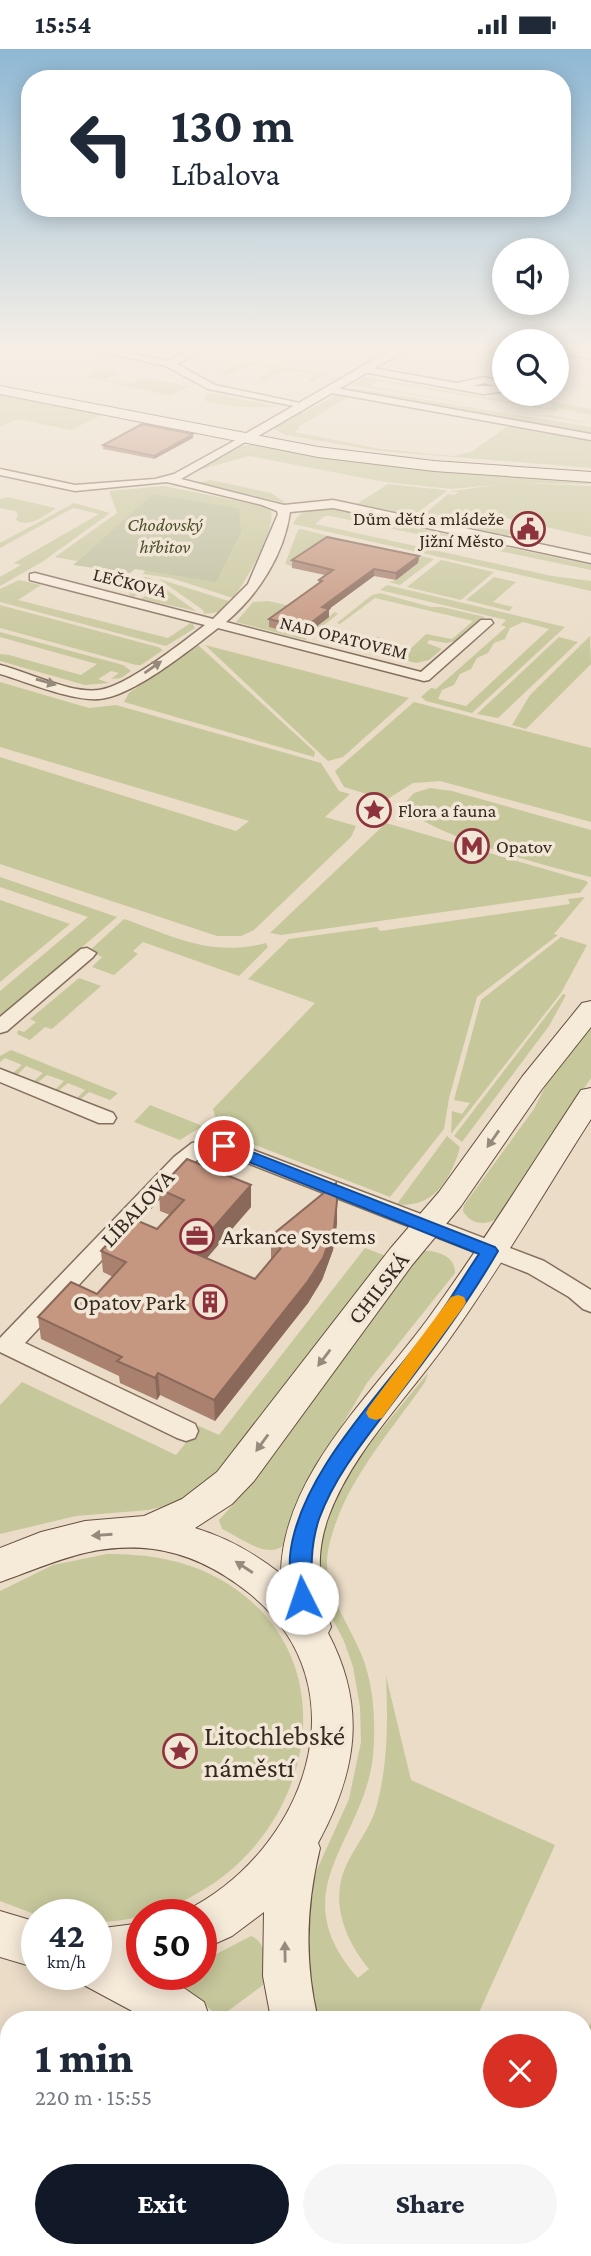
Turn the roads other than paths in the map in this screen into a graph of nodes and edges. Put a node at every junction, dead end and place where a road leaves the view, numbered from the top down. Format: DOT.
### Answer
graph roads {
  1 [pos="215,454"];
  2 [pos="348,454"];
  3 [pos="389,454"];
  4 [pos="591,470"];
  5 [pos="0,472"];
  6 [pos="591,477"];
  7 [pos="168,479"];
  8 [pos="283,509"];
  9 [pos="591,559"];
  10 [pos="35,577"];
  11 [pos="486,623"];
  12 [pos="216,624"];
  13 [pos="0,669"];
  14 [pos="87,953"];
  15 [pos="591,1009"];
  16 [pos="0,1027"];
  17 [pos="0,1075"];
  18 [pos="591,1097"];
  19 [pos="106,1118"];
  20 [pos="427,1227"];
  21 [pos="489,1251"];
  22 [pos="591,1303"];
  23 [pos="4,1343"];
  24 [pos="186,1431"];
  25 [pos="139,1534"];
  26 [pos="65,1540"];
  27 [pos="0,1549"];
  28 [pos="0,1566"];
  29 [pos="320,1654"];
  30 [pos="305,1824"];
  31 [pos="217,1918"];
  32 [pos="0,1934"];
  33 [pos="21,1940"];
  34 [pos="112,1975"];
  35 [pos="175,2011"];
  36 [pos="292,2011"];
  1 -- 7 [label="street"];
  2 -- 6 [label="main road"];
  3 -- 4 [label="main road"];
  5 -- 7 [label="street"];
  7 -- 8 [label="street"];
  8 -- 9 [label="street"];
  8 -- 12 [label="street"];
  10 -- 12 [label="street, LEČKOVA"];
  11 -- 12 [label="street, NAD OPATOVEM"];
  13 -- 12 [label="street, one-way"];
  14 -- 16 [label="street"];
  15 -- 20 [label="main road, CHILSKÁ, one-way"];
  17 -- 19 [label="street"];
  18 -- 21 [label="main road"];
  20 -- 21 [label="street, LÍBALOVA"];
  20 -- 23 [label="street, LÍBALOVA"];
  20 -- 25 [label="main road, CHILSKÁ, one-way"];
  21 -- 22 [label="street, LÍBALOVA"];
  21 -- 29 [label="main road"];
  23 -- 24 [label="street, LÍBALOVA"];
  25 -- 26 [label="main road, one-way"];
  29 -- 25 [label="main road, one-way"];
  26 -- 27 [label="street"];
  26 -- 28 [label="main road"];
  29 -- 30 [label="main road"];
  30 -- 31 [label="main road"];
  36 -- 30 [label="main road, one-way"];
  32 -- 33 [label="main road"];
  34 -- 35 [label="main road"];
}
